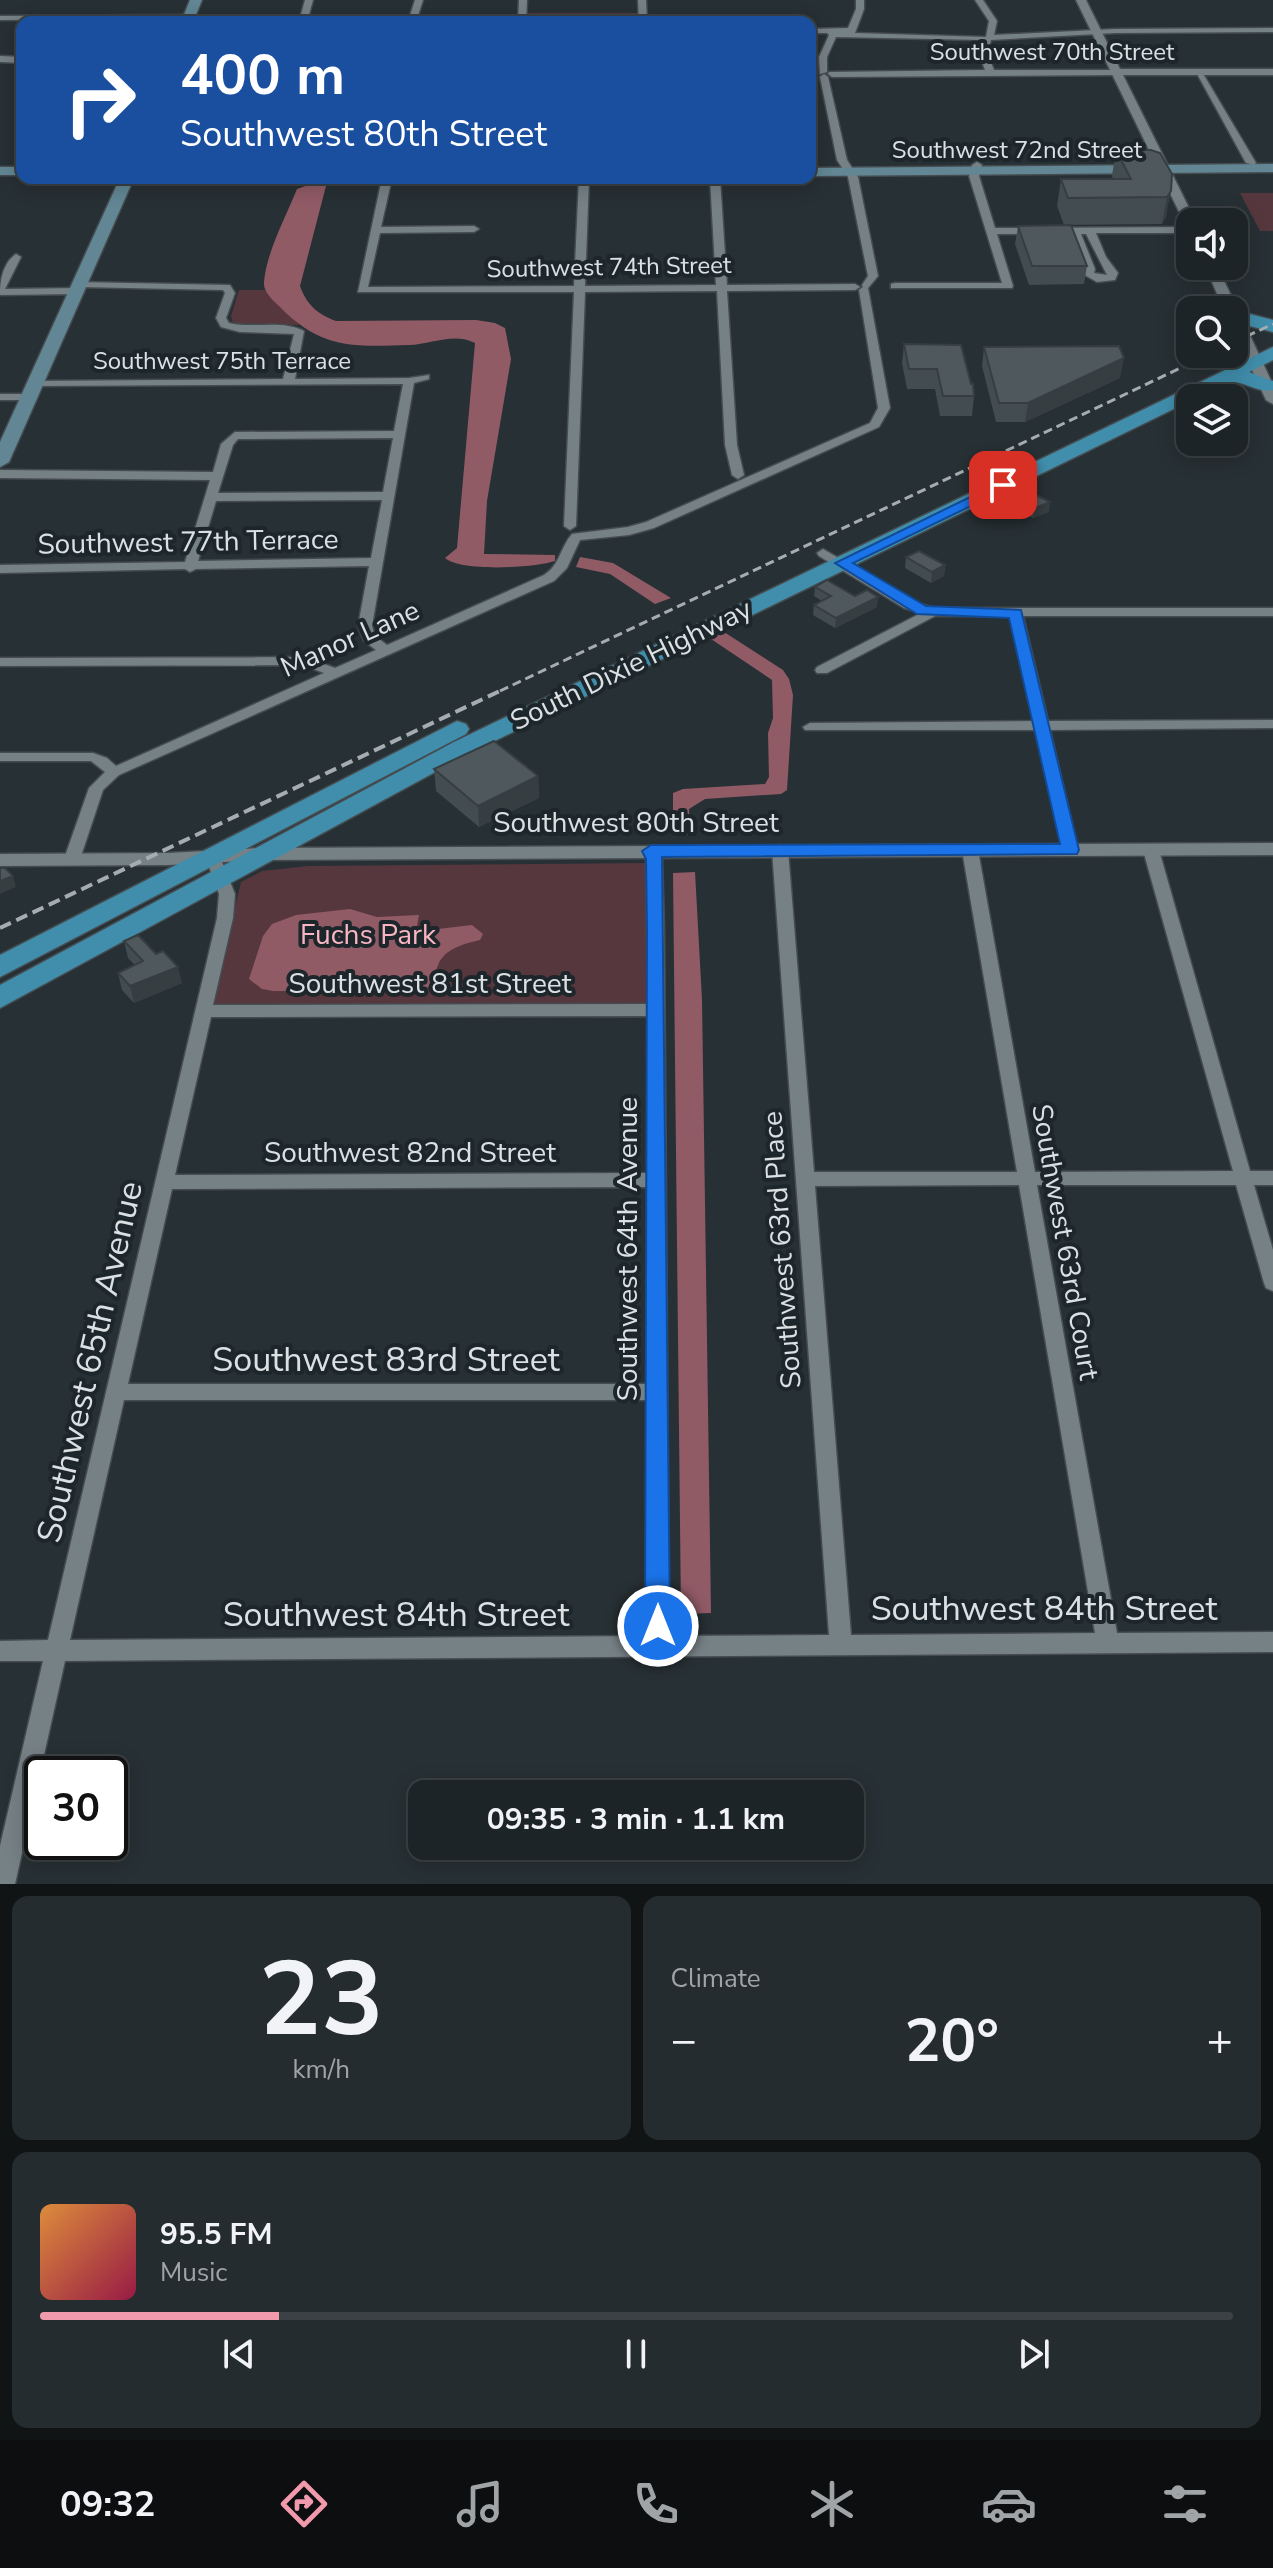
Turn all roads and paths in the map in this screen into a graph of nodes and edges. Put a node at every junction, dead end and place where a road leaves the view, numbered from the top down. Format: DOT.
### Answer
graph roads {
  1 [pos="860,0"];
  2 [pos="979,0"];
  3 [pos="1081,0"];
  4 [pos="1268,30"];
  5 [pos="816,31"];
  6 [pos="1097,32"];
  7 [pos="842,33"];
  8 [pos="988,38"];
  9 [pos="1273,44"];
  10 [pos="990,72"];
  11 [pos="1116,72"];
  12 [pos="1198,72"];
  13 [pos="1273,72"];
  14 [pos="821,74"];
  15 [pos="1251,163"];
  16 [pos="1273,165"];
  17 [pos="816,166"];
  18 [pos="1164,167"];
  19 [pos="847,169"];
  20 [pos="975,169"];
  21 [pos="816,172"];
  22 [pos="124,184"];
  23 [pos="386,184"];
  24 [pos="584,184"];
  25 [pos="715,184"];
  26 [pos="1183,208"];
  27 [pos="474,229"];
  28 [pos="376,230"];
  29 [pos="1176,233"];
  30 [pos="992,234"];
  31 [pos="1076,234"];
  32 [pos="1091,234"];
  33 [pos="16,257"];
  34 [pos="720,286"];
  35 [pos="895,286"];
  36 [pos="862,287"];
  37 [pos="80,288"];
  38 [pos="578,288"];
  39 [pos="0,290"];
  40 [pos="1248,321"];
  41 [pos="1273,326"];
  42 [pos="1248,337"];
  43 [pos="1273,337"];
  44 [pos="1259,354"];
  45 [pos="1225,376"];
  46 [pos="425,377"];
  47 [pos="409,381"];
  48 [pos="288,383"];
  49 [pos="33,390"];
  50 [pos="1270,393"];
  51 [pos="0,397"];
  52 [pos="400,434"];
  53 [pos="0,462"];
  54 [pos="0,474"];
  55 [pos="738,475"];
  56 [pos="217,476"];
  57 [pos="389,496"];
  58 [pos="211,497"];
  59 [pos="574,531"];
  60 [pos="833,558"];
  61 [pos="377,562"];
  62 [pos="190,568"];
  63 [pos="0,569"];
  64 [pos="933,612"];
  65 [pos="1273,612"];
  66 [pos="1016,613"];
  67 [pos="384,650"];
  68 [pos="606,659"];
  69 [pos="0,662"];
  70 [pos="822,670"];
  71 [pos="333,672"];
  72 [pos="554,703"];
  73 [pos="1273,724"];
  74 [pos="1042,725"];
  75 [pos="810,727"];
  76 [pos="0,757"];
  77 [pos="114,772"];
  78 [pos="1273,849"];
  79 [pos="780,850"];
  80 [pos="970,850"];
  81 [pos="1070,850"];
  82 [pos="1151,850"];
  83 [pos="651,851"];
  84 [pos="262,854"];
  85 [pos="72,859"];
  86 [pos="0,860"];
  87 [pos="217,867"];
  88 [pos="0,967"];
  89 [pos="0,998"];
  90 [pos="656,1010"];
  91 [pos="204,1011"];
  92 [pos="1244,1178"];
  93 [pos="1273,1178"];
  94 [pos="804,1179"];
  95 [pos="1025,1179"];
  96 [pos="656,1180"];
  97 [pos="164,1182"];
  98 [pos="1273,1283"];
  99 [pos="116,1392"];
  100 [pos="656,1392"];
  101 [pos="1273,1642"];
  102 [pos="1108,1643"];
  103 [pos="841,1644"];
  104 [pos="658,1647"];
  105 [pos="0,1651"];
  106 [pos="56,1651"];
  107 [pos="3,1884"];
  1 -- 7 [label="street"];
  2 -- 8 [label="street"];
  3 -- 6 [label="street"];
  4 -- 6 [label="street"];
  4 -- 9 [label="street"];
  5 -- 7 [label="street"];
  6 -- 8 [label="street"];
  6 -- 11 [label="street"];
  7 -- 8 [label="street"];
  7 -- 14 [label="street"];
  8 -- 10 [label="street"];
  10 -- 11 [label="street, Southwest 70th Street"];
  10 -- 14 [label="street, Southwest 70th Street"];
  11 -- 12 [label="street, Southwest 70th Street"];
  11 -- 18 [label="street"];
  12 -- 13 [label="street, Southwest 70th Street"];
  12 -- 15 [label="street"];
  14 -- 19 [label="street"];
  15 -- 16 [label="main road, Southwest 72nd Street"];
  15 -- 18 [label="main road, Southwest 72nd Street"];
  16 -- 18 [label="main road, Southwest 72nd Street"];
  17 -- 19 [label="main road, Southwest 72nd Street"];
  18 -- 20 [label="main road, Southwest 72nd Street"];
  18 -- 26 [label="street"];
  19 -- 20 [label="main road, Southwest 72nd Street"];
  19 -- 21 [label="main road, Southwest 72nd Street"];
  19 -- 36 [label="street"];
  20 -- 30 [label="street"];
  22 -- 37 [label="main road"];
  23 -- 28 [label="street"];
  24 -- 38 [label="street"];
  25 -- 34 [label="street"];
  27 -- 28 [label="street"];
  28 -- 38 [label="street, Southwest 74th Street"];
  29 -- 32 [label="street"];
  30 -- 31 [label="street"];
  30 -- 35 [label="street"];
  31 -- 32 [label="street"];
  31 -- 32 [label="street"];
  33 -- 39 [label="street"];
  34 -- 36 [label="street, Southwest 74th Street"];
  34 -- 38 [label="street, Southwest 74th Street"];
  34 -- 55 [label="street"];
  36 -- 59 [label="street"];
  37 -- 39 [label="street"];
  37 -- 48 [label="street"];
  37 -- 49 [label="main road"];
  38 -- 59 [label="street"];
  40 -- 41 [label="highway"];
  42 -- 44 [label="street"];
  43 -- 44 [label="highway, South Dixie Highway"];
  44 -- 45 [label="highway, South Dixie Highway"];
  44 -- 50 [label="street"];
  44 -- 60 [label="highway, South Dixie Highway"];
  45 -- 50 [label="highway"];
  45 -- 60 [label="highway, South Dixie Highway"];
  46 -- 47 [label="street, Southwest 75th Terrace"];
  47 -- 48 [label="street, Southwest 75th Terrace"];
  47 -- 52 [label="street"];
  48 -- 49 [label="street, Southwest 75th Terrace"];
  49 -- 51 [label="street, Southwest 75th Terrace"];
  49 -- 53 [label="main road"];
  52 -- 56 [label="street"];
  52 -- 57 [label="street"];
  54 -- 56 [label="street"];
  56 -- 58 [label="street"];
  57 -- 58 [label="street"];
  57 -- 61 [label="street"];
  58 -- 62 [label="street"];
  59 -- 67 [label="street, Manor Lane"];
  60 -- 64 [label="street"];
  60 -- 68 [label="highway, South Dixie Highway"];
  60 -- 72 [label="highway, South Dixie Highway"];
  61 -- 62 [label="street, Southwest 77th Terrace"];
  61 -- 67 [label="street"];
  62 -- 63 [label="street, Southwest 77th Terrace"];
  64 -- 66 [label="street"];
  64 -- 70 [label="street"];
  65 -- 66 [label="street"];
  66 -- 74 [label="street"];
  67 -- 71 [label="street, Manor Lane"];
  68 -- 72 [label="highway"];
  68 -- 87 [label="highway, South Dixie Highway"];
  69 -- 71 [label="street"];
  71 -- 77 [label="street, Manor Lane"];
  72 -- 84 [label="highway, South Dixie Highway"];
  73 -- 74 [label="street"];
  74 -- 75 [label="street"];
  74 -- 81 [label="street"];
  76 -- 77 [label="street"];
  77 -- 85 [label="street"];
  78 -- 82 [label="street, Southwest 80th Street"];
  79 -- 80 [label="street, Southwest 80th Street"];
  79 -- 83 [label="street, Southwest 80th Street"];
  79 -- 94 [label="street, Southwest 63rd Place"];
  80 -- 81 [label="street, Southwest 80th Street"];
  80 -- 95 [label="street, Southwest 63rd Court"];
  81 -- 82 [label="street, Southwest 80th Street"];
  82 -- 92 [label="street"];
  83 -- 84 [label="street, Southwest 80th Street"];
  83 -- 90 [label="street, Southwest 64th Avenue"];
  84 -- 87 [label="highway, South Dixie Highway"];
  85 -- 86 [label="street"];
  85 -- 87 [label="street"];
  87 -- 88 [label="highway, South Dixie Highway"];
  87 -- 89 [label="highway, South Dixie Highway"];
  87 -- 91 [label="street, Southwest 65th Avenue"];
  90 -- 91 [label="street, Southwest 81st Street"];
  90 -- 96 [label="street, Southwest 64th Avenue"];
  91 -- 97 [label="street, Southwest 65th Avenue"];
  92 -- 93 [label="street"];
  92 -- 95 [label="street"];
  92 -- 98 [label="street"];
  94 -- 95 [label="street"];
  94 -- 103 [label="street, Southwest 63rd Place"];
  95 -- 102 [label="street, Southwest 63rd Court"];
  96 -- 97 [label="street, Southwest 82nd Street"];
  96 -- 100 [label="street, Southwest 64th Avenue"];
  97 -- 99 [label="street, Southwest 65th Avenue"];
  99 -- 100 [label="street, Southwest 83rd Street"];
  99 -- 106 [label="street, Southwest 65th Avenue"];
  100 -- 104 [label="street, Southwest 64th Avenue"];
  101 -- 102 [label="street, Southwest 84th Street"];
  102 -- 103 [label="street, Southwest 84th Street"];
  103 -- 104 [label="street, Southwest 84th Street"];
  104 -- 106 [label="street, Southwest 84th Street"];
  105 -- 106 [label="street, Southwest 84th Street"];
  106 -- 107 [label="street, Southwest 65th Avenue"];
}
